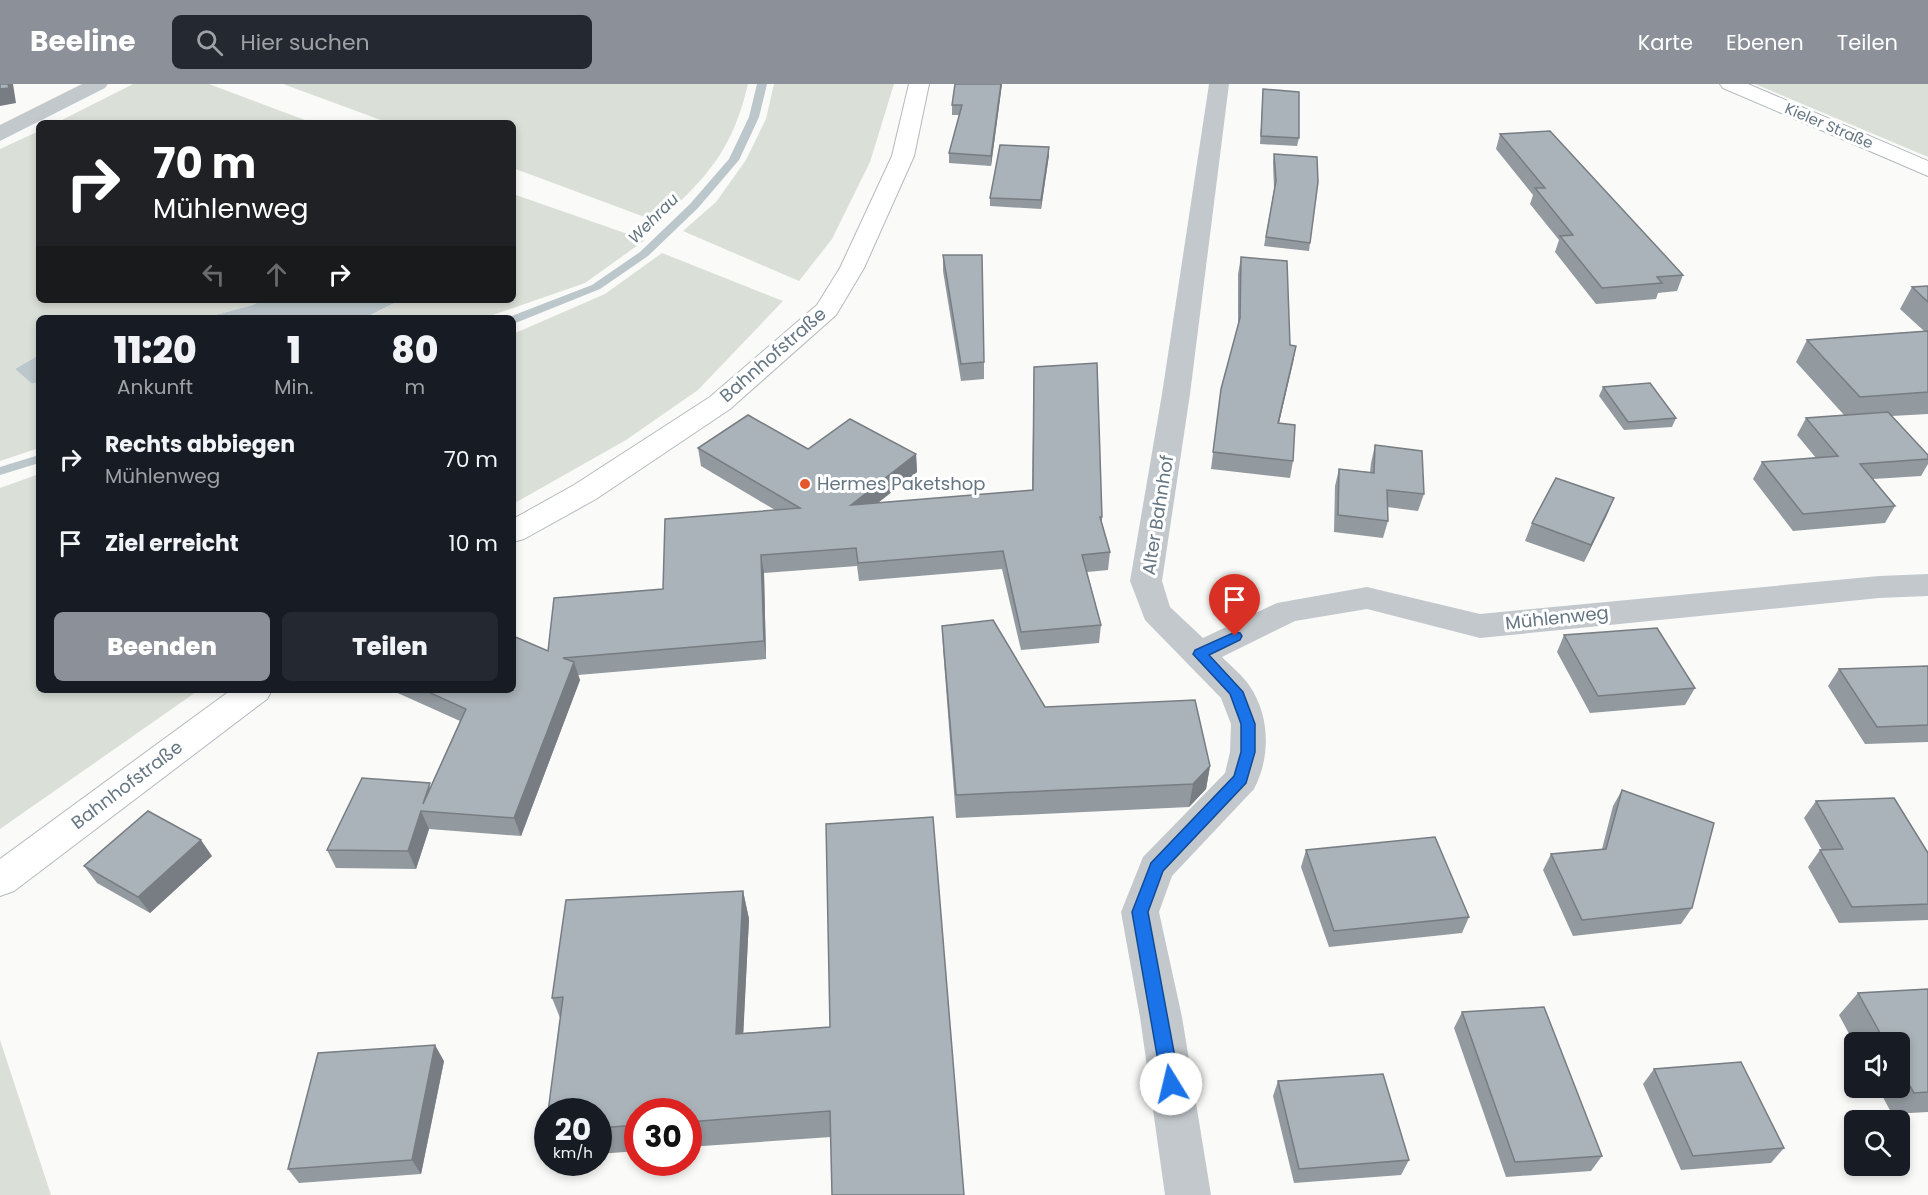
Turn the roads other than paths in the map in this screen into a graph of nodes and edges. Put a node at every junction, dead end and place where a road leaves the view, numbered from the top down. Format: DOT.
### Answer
graph roads {
  1 [pos="98,84"];
  2 [pos="919,84"];
  3 [pos="1219,84"];
  4 [pos="1730,84"];
  5 [pos="0,134"];
  6 [pos="1928,169"];
  7 [pos="516,530"];
  8 [pos="1928,585"];
  9 [pos="1200,654"];
  10 [pos="251,693"];
  11 [pos="0,880"];
  12 [pos="1188,1195"];
  1 -- 5 [label="street"];
  2 -- 7 [label="main road, Bahnhofstraße"];
  3 -- 9 [label="street, Alter Bahnhof"];
  4 -- 6 [label="main road, Kieler Straße"];
  8 -- 9 [label="street, Mühlenweg"];
  9 -- 12 [label="street, Alter Bahnhof"];
  10 -- 11 [label="main road, Bahnhofstraße"];
}
